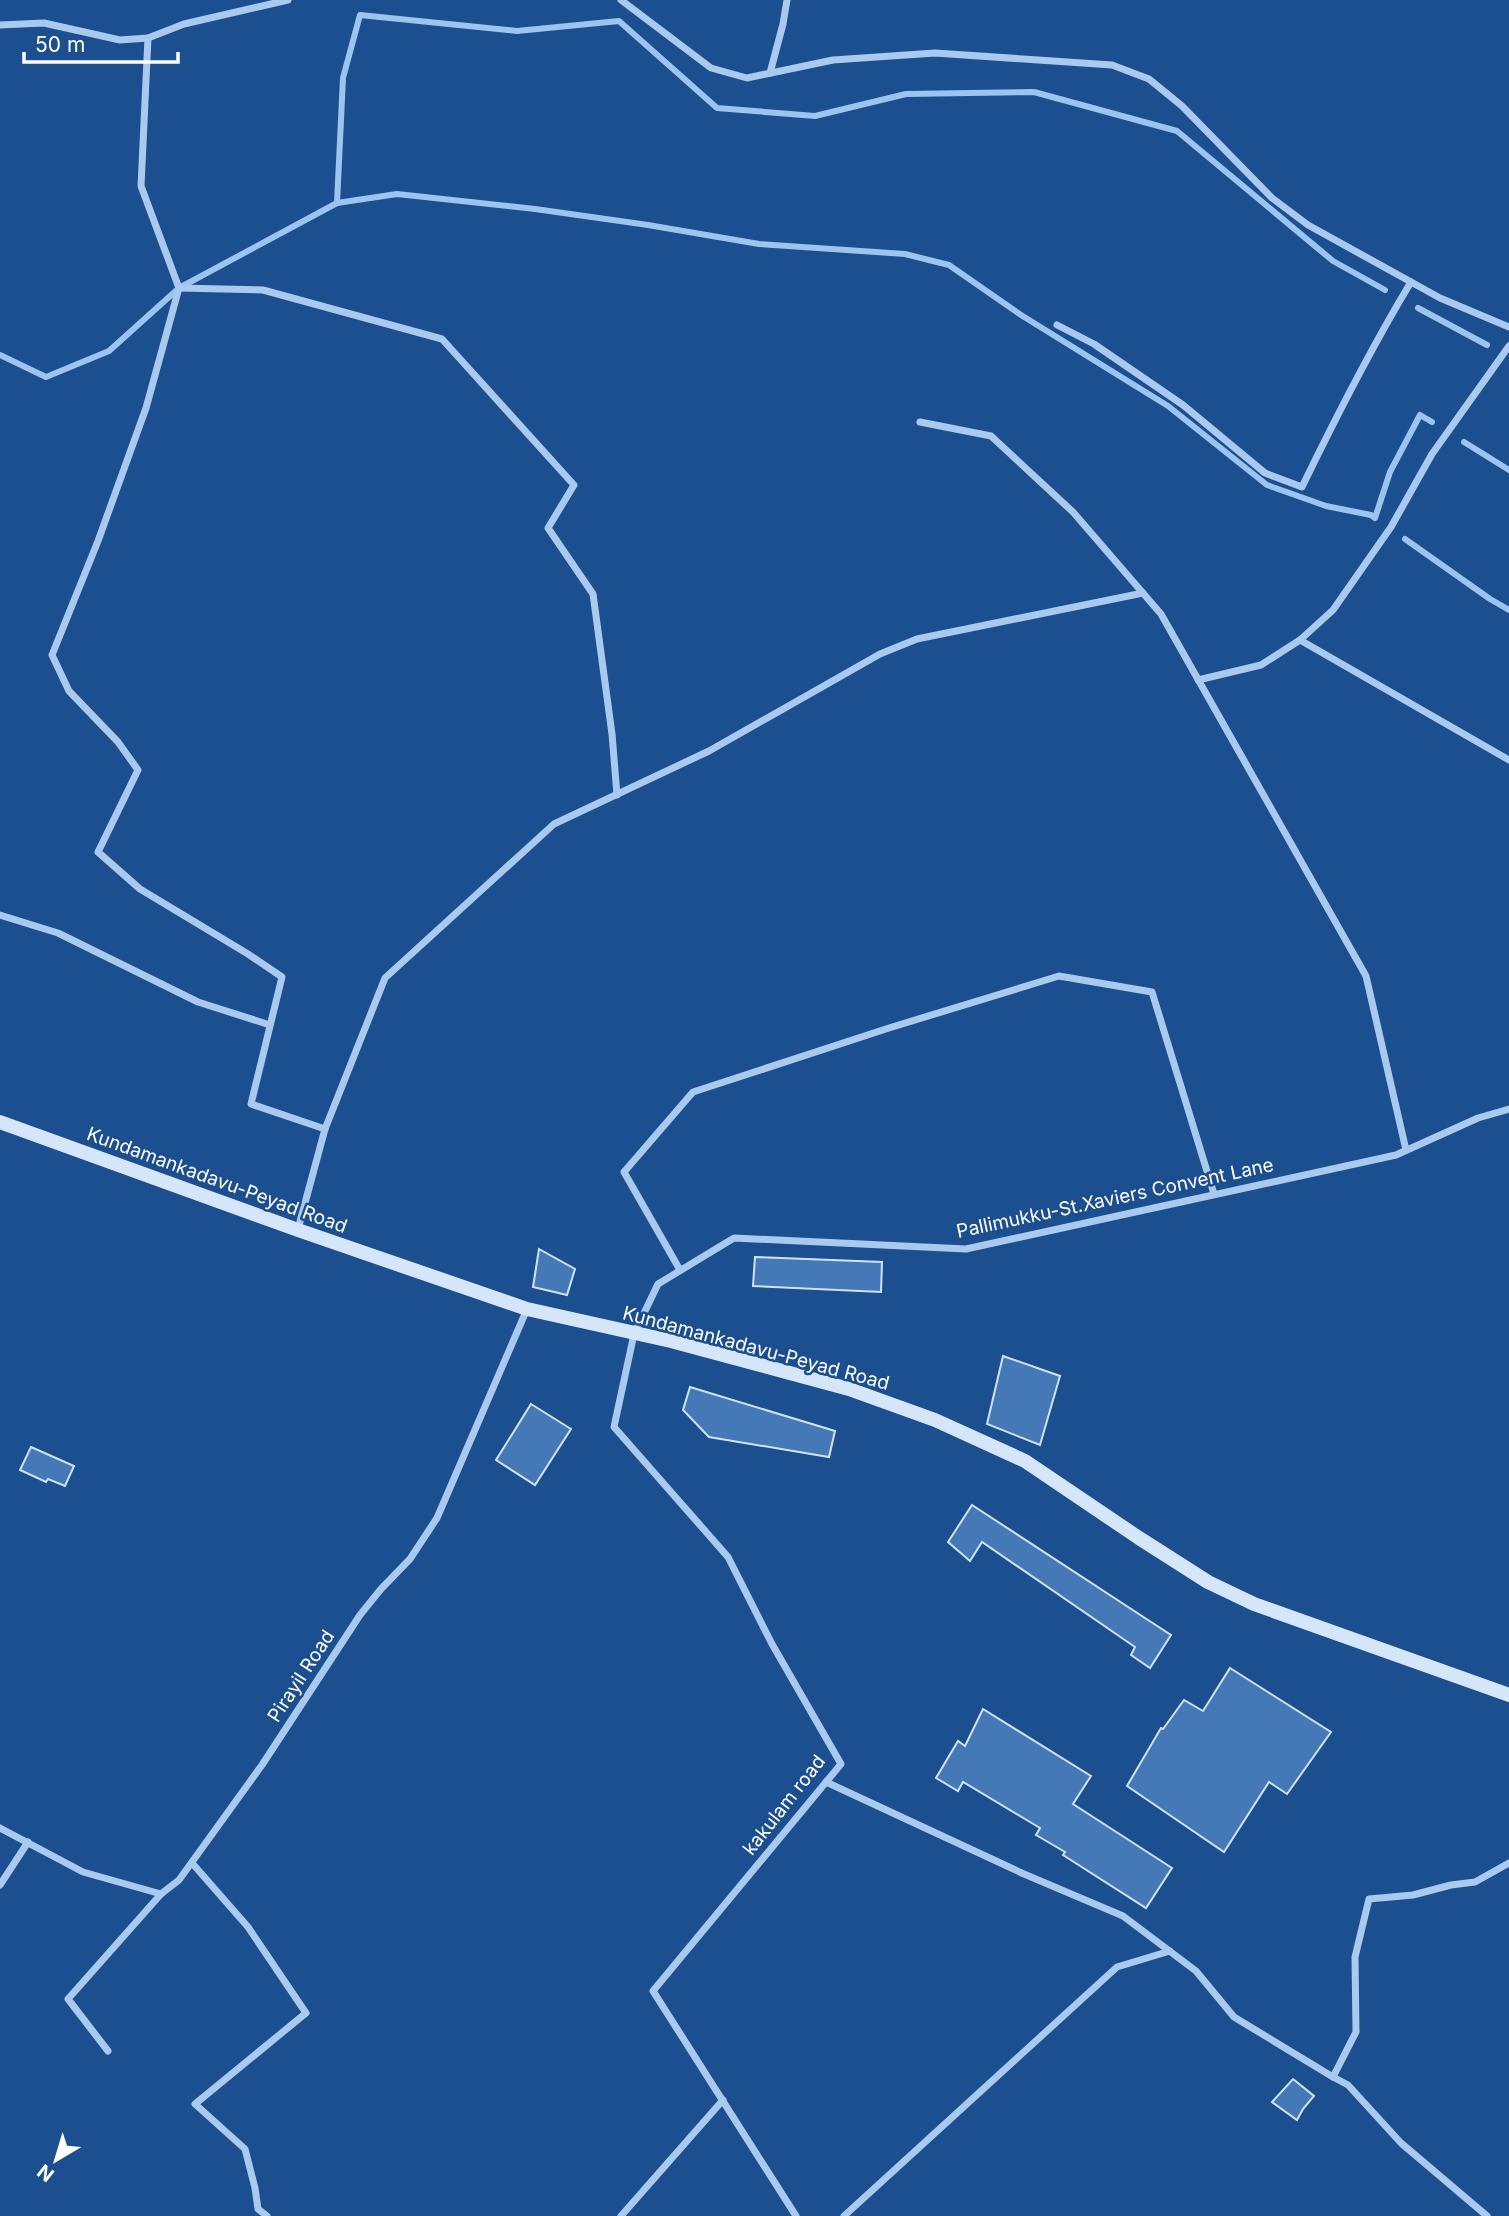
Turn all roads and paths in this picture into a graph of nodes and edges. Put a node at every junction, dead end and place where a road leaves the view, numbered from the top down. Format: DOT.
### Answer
graph roads {
  1 [pos="288,0"];
  2 [pos="621,0"];
  3 [pos="787,0"];
  4 [pos="0,25"];
  5 [pos="148,38"];
  6 [pos="769,73"];
  7 [pos="1412,282"];
  8 [pos="179,288"];
  9 [pos="1057,325"];
  10 [pos="1509,327"];
  11 [pos="1509,346"];
  12 [pos="920,422"];
  13 [pos="1143,593"];
  14 [pos="1300,640"];
  15 [pos="1198,680"];
  16 [pos="1509,760"];
  17 [pos="617,795"];
  18 [pos="0,915"];
  19 [pos="270,1025"];
  20 [pos="1509,1109"];
  21 [pos="0,1122"];
  22 [pos="325,1129"];
  23 [pos="1406,1150"];
  24 [pos="1214,1194"];
  25 [pos="298,1230"];
  26 [pos="680,1270"];
  27 [pos="527,1309"];
  28 [pos="634,1334"];
  29 [pos="1509,1695"];
  30 [pos="827,1782"];
  31 [pos="0,1828"];
  32 [pos="28,1842"];
  33 [pos="192,1863"];
  34 [pos="1509,1863"];
  35 [pos="0,1885"];
  36 [pos="161,1894"];
  37 [pos="1170,1951"];
  38 [pos="108,2051"];
  39 [pos="1333,2077"];
  40 [pos="723,2100"];
  41 [pos="256,2212"];
  42 [pos="267,2216"];
  43 [pos="621,2216"];
  44 [pos="796,2216"];
  45 [pos="844,2216"];
  46 [pos="1488,2216"];
  1 -- 5 [label="street"];
  2 -- 6 [label="street"];
  3 -- 6 [label="street"];
  4 -- 5 [label="street"];
  5 -- 8 [label="street"];
  6 -- 7 [label="street"];
  7 -- 9 [label="street"];
  7 -- 10 [label="street"];
  8 -- 17 [label="street"];
  8 -- 19 [label="street"];
  11 -- 14 [label="street"];
  12 -- 13 [label="street"];
  13 -- 15 [label="street"];
  13 -- 17 [label="street"];
  14 -- 15 [label="street"];
  14 -- 16 [label="street"];
  15 -- 23 [label="street"];
  17 -- 22 [label="street"];
  18 -- 19 [label="street"];
  19 -- 22 [label="street"];
  20 -- 23 [label="street, Pallimukku-St.Xaviers Convent Lane"];
  21 -- 25 [label="main road, Kundamankadavu-Peyad Road"];
  22 -- 25 [label="street"];
  23 -- 24 [label="street, Pallimukku-St.Xaviers Convent Lane"];
  24 -- 26 [label="street, Pallimukku-St.Xaviers Convent Lane"];
  24 -- 26 [label="street"];
  25 -- 27 [label="main road, Kundamankadavu-Peyad Road"];
  26 -- 28 [label="street, Pallimukku-St.Xaviers Convent Lane"];
  27 -- 28 [label="main road, Kundamankadavu-Peyad Road"];
  27 -- 33 [label="street, Pirayil Road"];
  28 -- 29 [label="main road, Kundamankadavu-Peyad Road"];
  28 -- 30 [label="street, kakulam road"];
  30 -- 37 [label="street"];
  30 -- 40 [label="street, kakulam road"];
  31 -- 32 [label="street"];
  32 -- 35 [label="street"];
  32 -- 36 [label="street"];
  33 -- 36 [label="street, Pirayil Road"];
  33 -- 41 [label="street"];
  34 -- 39 [label="street"];
  36 -- 38 [label="street, Pirayil Road"];
  37 -- 39 [label="street"];
  37 -- 45 [label="street"];
  39 -- 46 [label="street"];
  40 -- 43 [label="street"];
  40 -- 44 [label="street, kakulam road"];
  41 -- 42 [label="street"];
}
